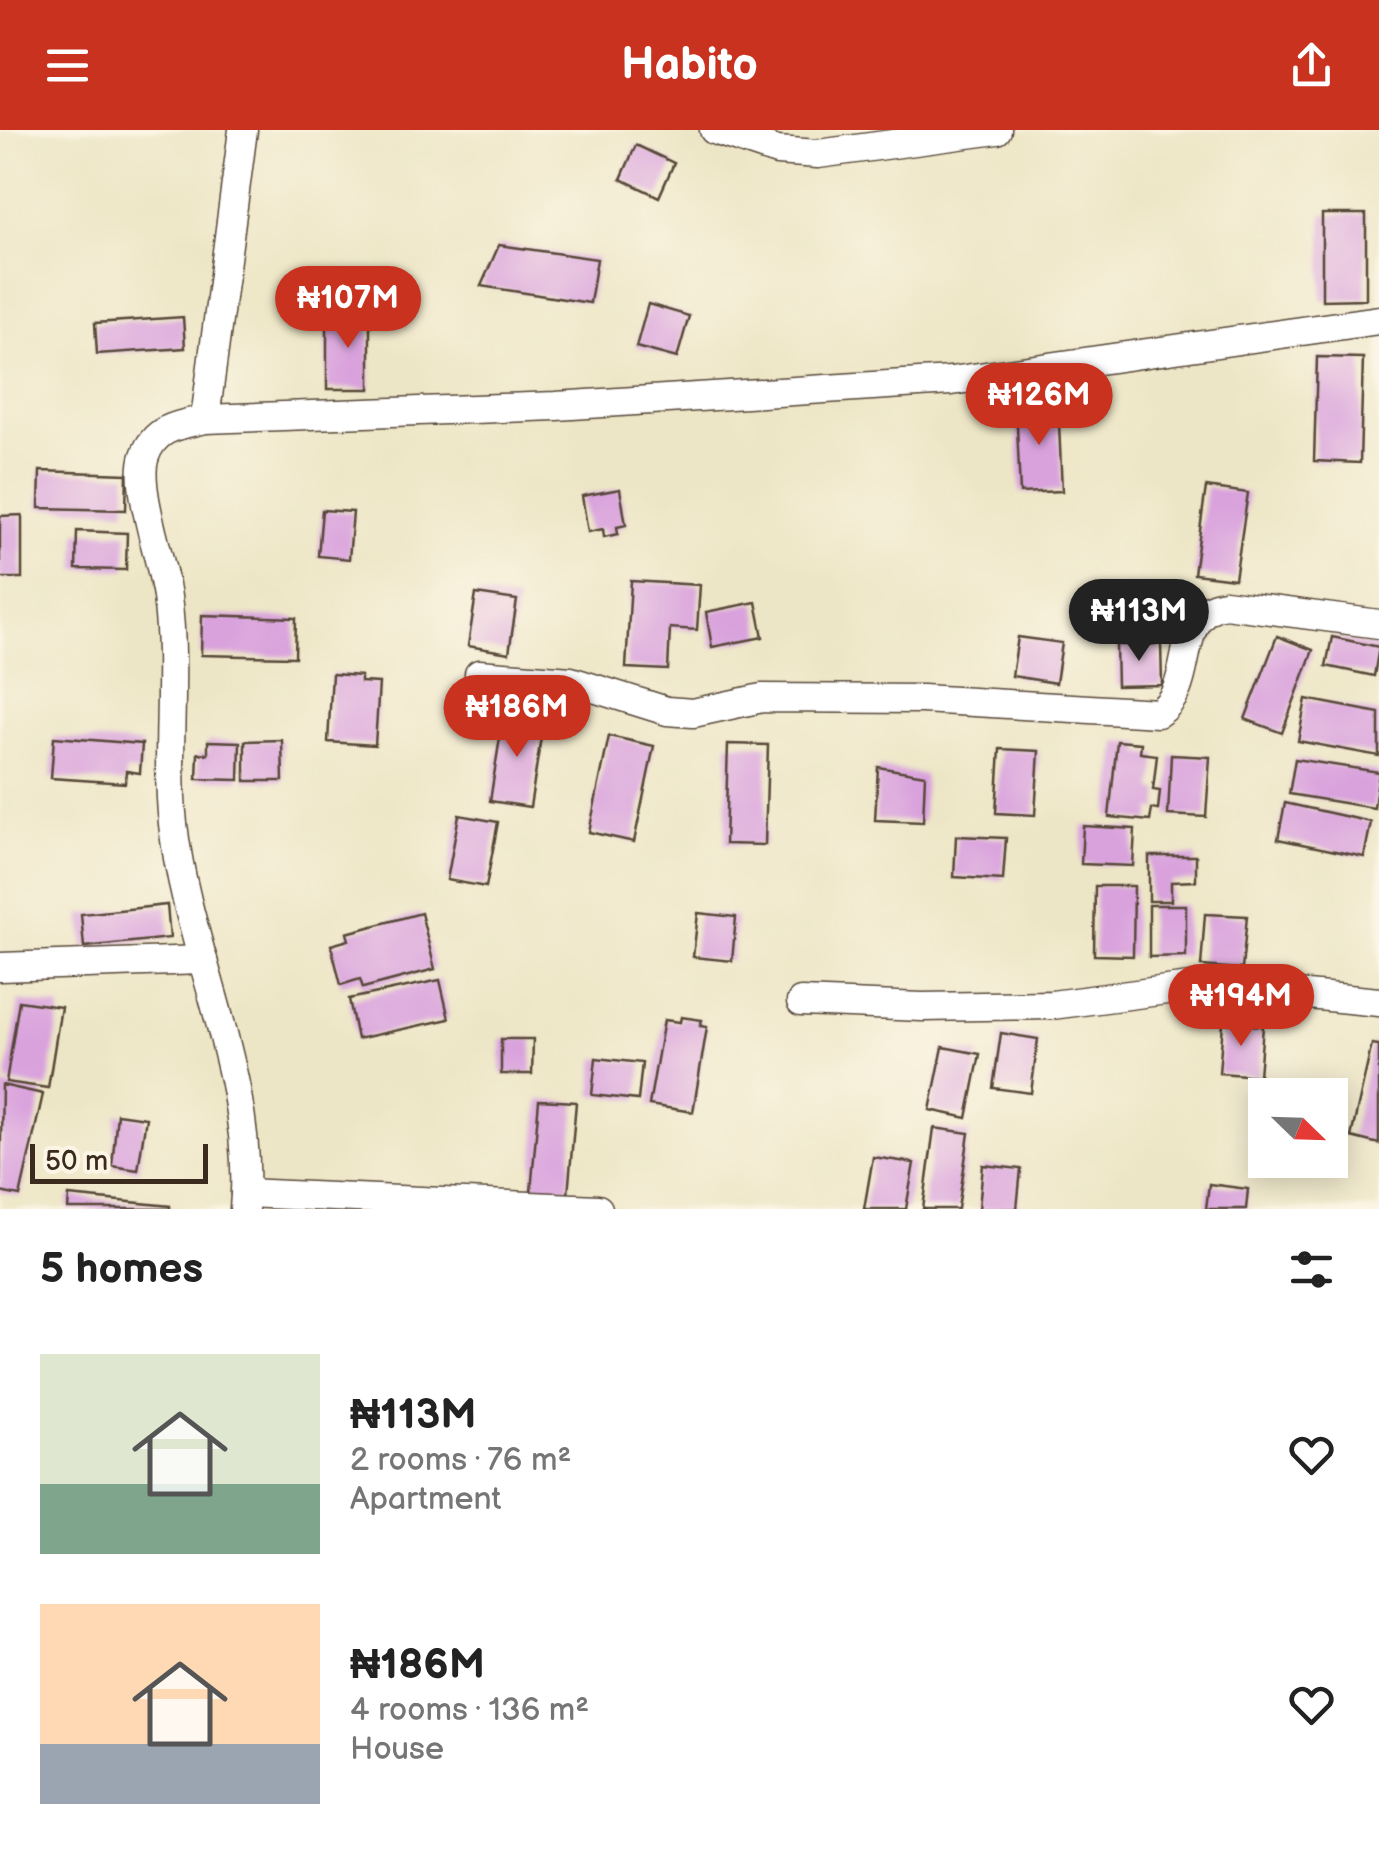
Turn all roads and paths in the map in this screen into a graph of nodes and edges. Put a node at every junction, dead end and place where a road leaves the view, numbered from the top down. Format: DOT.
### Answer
graph roads {
  1 [pos="243,130"];
  2 [pos="714,130"];
  3 [pos="997,130"];
  4 [pos="1379,320"];
  5 [pos="205,419"];
  6 [pos="1379,624"];
  7 [pos="478,674"];
  8 [pos="203,960"];
  9 [pos="0,967"];
  10 [pos="801,1002"];
  11 [pos="1379,1002"];
  12 [pos="244,1201"];
  13 [pos="598,1209"];
  1 -- 5 [label="street"];
  2 -- 3 [label="street"];
  4 -- 5 [label="street"];
  5 -- 8 [label="street"];
  6 -- 7 [label="street"];
  8 -- 9 [label="street"];
  8 -- 12 [label="street"];
  10 -- 11 [label="street"];
  12 -- 13 [label="street"];
}
